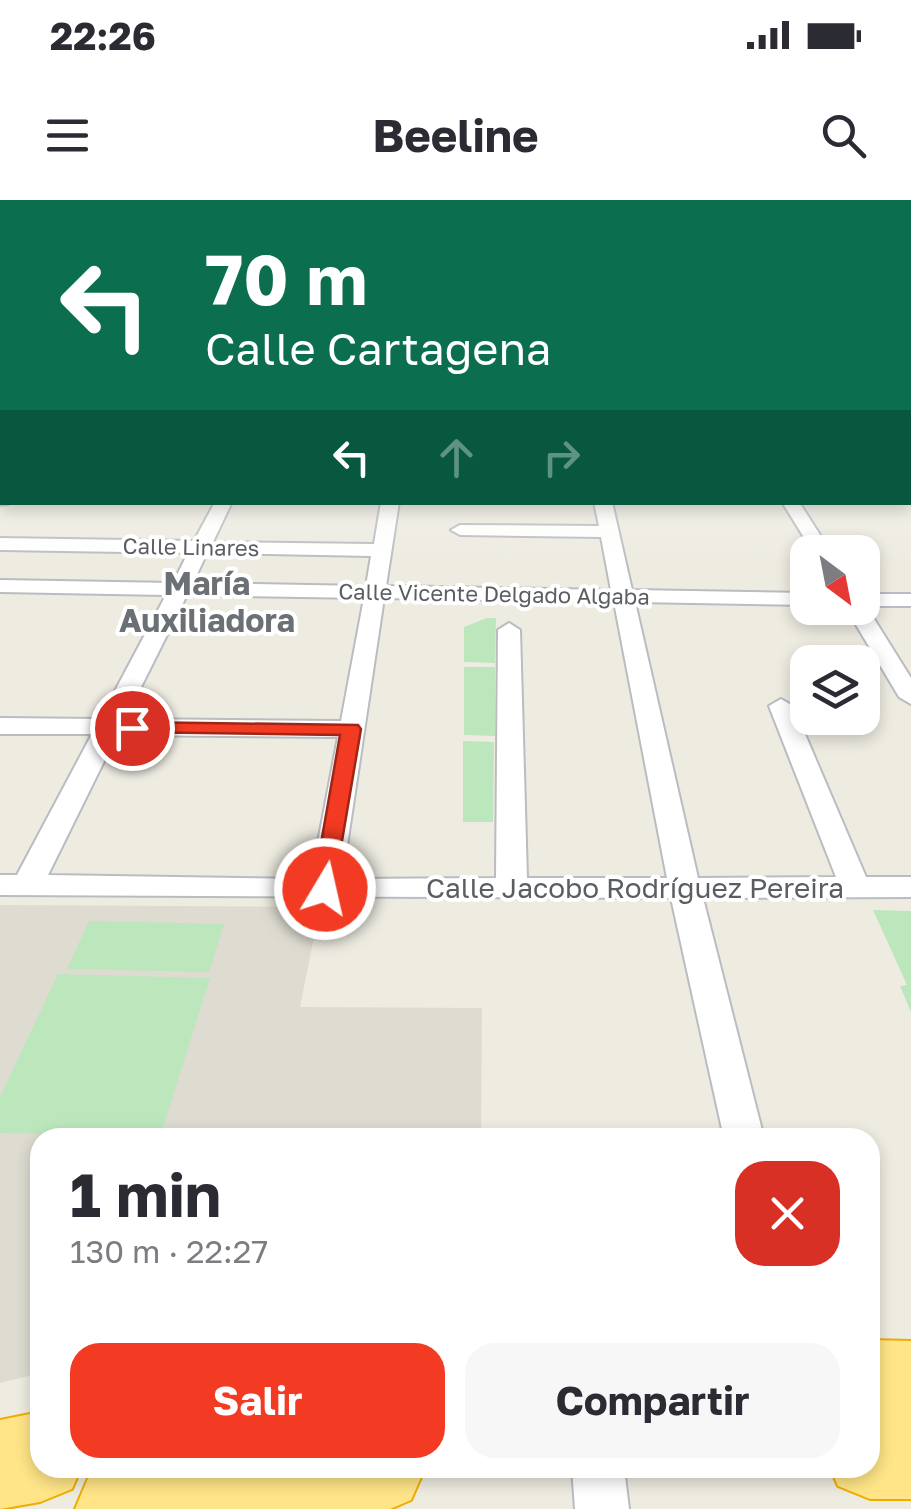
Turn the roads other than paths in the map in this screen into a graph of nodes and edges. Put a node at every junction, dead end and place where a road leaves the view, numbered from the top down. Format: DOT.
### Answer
graph roads {
  1 [pos="222,505"];
  2 [pos="390,505"];
  3 [pos="603,505"];
  4 [pos="792,505"];
  5 [pos="460,530"];
  6 [pos="609,532"];
  7 [pos="811,535"];
  8 [pos="0,544"];
  9 [pos="201,548"];
  10 [pos="381,550"];
  11 [pos="2,588"];
  12 [pos="179,588"];
  13 [pos="374,592"];
  14 [pos="624,596"];
  15 [pos="790,599"];
  16 [pos="880,600"];
  17 [pos="911,600"];
  18 [pos="867,625"];
  19 [pos="509,630"];
  20 [pos="911,696"];
  21 [pos="781,706"];
  22 [pos="0,726"];
  23 [pos="108,727"];
  24 [pos="351,729"];
  25 [pos="14,885"];
  26 [pos="856,887"];
  27 [pos="911,887"];
  28 [pos="512,888"];
  29 [pos="685,888"];
  30 [pos="325,889"];
  31 [pos="742,1128"];
  32 [pos="880,1383"];
  33 [pos="911,1384"];
  34 [pos="880,1454"];
  35 [pos="911,1454"];
  36 [pos="30,1459"];
  37 [pos="0,1466"];
  38 [pos="325,1478"];
  39 [pos="599,1478"];
  40 [pos="239,1494"];
  41 [pos="122,1509"];
  42 [pos="602,1509"];
  1 -- 9 [label="street"];
  2 -- 10 [label="street"];
  3 -- 6 [label="street"];
  4 -- 7 [label="street"];
  5 -- 6 [label="street"];
  6 -- 14 [label="street"];
  8 -- 9 [label="street, Calle Linares"];
  9 -- 10 [label="street, Calle Linares"];
  9 -- 12 [label="street"];
  10 -- 13 [label="street"];
  11 -- 12 [label="street, Calle Vicente Delgado Algaba"];
  12 -- 13 [label="street, Calle Vicente Delgado Algaba"];
  12 -- 23 [label="street"];
  13 -- 14 [label="street, Calle Vicente Delgado Algaba"];
  13 -- 24 [label="street"];
  14 -- 15 [label="street, Calle Vicente Delgado Algaba"];
  14 -- 29 [label="street"];
  16 -- 17 [label="street"];
  18 -- 20 [label="street"];
  19 -- 28 [label="street"];
  21 -- 26 [label="street"];
  22 -- 23 [label="street"];
  23 -- 24 [label="street"];
  23 -- 25 [label="street"];
  24 -- 30 [label="street"];
  25 -- 30 [label="street, Calle Jacobo Rodríguez Pereira"];
  26 -- 27 [label="street, Calle Jacobo Rodríguez Pereira"];
  26 -- 29 [label="street, Calle Jacobo Rodríguez Pereira"];
  28 -- 29 [label="street, Calle Jacobo Rodríguez Pereira"];
  28 -- 30 [label="street, Calle Jacobo Rodríguez Pereira"];
  29 -- 31 [label="street"];
  32 -- 33 [label="highway"];
  34 -- 35 [label="highway"];
  36 -- 37 [label="highway"];
  38 -- 40 [label="highway"];
  39 -- 42 [label="street"];
  40 -- 41 [label="highway"];
}
